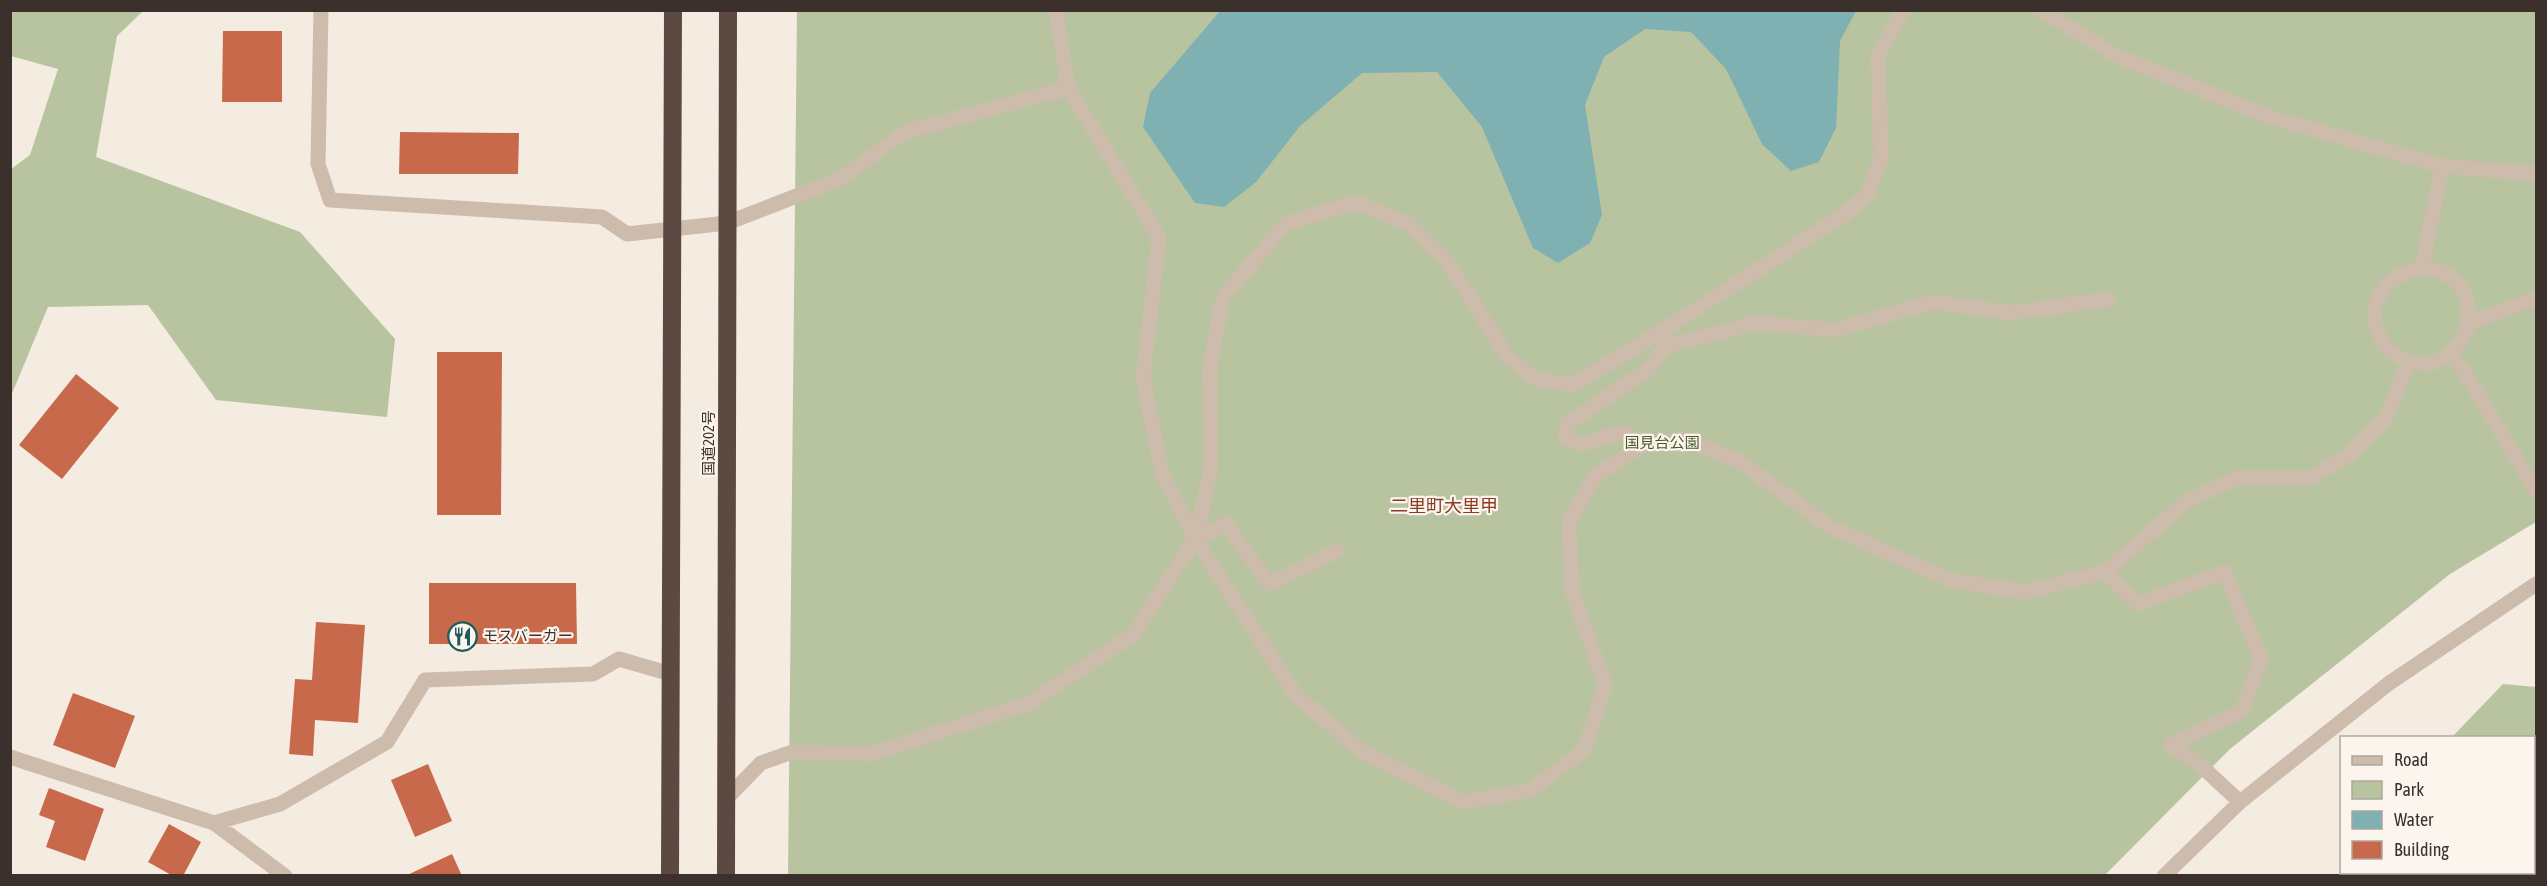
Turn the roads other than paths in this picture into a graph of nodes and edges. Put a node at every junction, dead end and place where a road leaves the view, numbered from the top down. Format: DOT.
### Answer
graph roads {
  1 [pos="321,10"];
  2 [pos="673,10"];
  3 [pos="728,10"];
  4 [pos="1056,10"];
  5 [pos="1903,10"];
  6 [pos="2041,10"];
  7 [pos="1068,88"];
  8 [pos="2442,166"];
  9 [pos="2536,174"];
  10 [pos="728,223"];
  11 [pos="672,231"];
  12 [pos="2422,268"];
  13 [pos="2536,298"];
  14 [pos="2108,299"];
  15 [pos="2469,324"];
  16 [pos="1664,338"];
  17 [pos="2450,353"];
  18 [pos="2409,362"];
  19 [pos="1641,446"];
  20 [pos="2536,491"];
  21 [pos="1195,539"];
  22 [pos="1337,551"];
  23 [pos="2105,572"];
  24 [pos="2536,584"];
  25 [pos="671,674"];
  26 [pos="10,757"];
  27 [pos="726,799"];
  28 [pos="2240,802"];
  29 [pos="214,823"];
  30 [pos="285,876"];
  31 [pos="670,876"];
  32 [pos="726,876"];
  33 [pos="2164,876"];
  1 -- 11 [label="street"];
  2 -- 11 [label="highway"];
  3 -- 10 [label="highway, 国道202号"];
  4 -- 7 [label="street"];
  5 -- 16 [label="street"];
  6 -- 8 [label="street"];
  7 -- 10 [label="street"];
  7 -- 21 [label="street"];
  8 -- 9 [label="street"];
  8 -- 12 [label="street"];
  10 -- 11 [label="street"];
  10 -- 27 [label="highway, 国道202号"];
  11 -- 25 [label="highway"];
  12 -- 15 [label="street"];
  12 -- 18 [label="street"];
  13 -- 15 [label="street"];
  14 -- 16 [label="street"];
  15 -- 17 [label="street"];
  16 -- 19 [label="street"];
  16 -- 21 [label="street"];
  17 -- 18 [label="street"];
  17 -- 20 [label="street"];
  18 -- 23 [label="street"];
  19 -- 21 [label="street"];
  19 -- 23 [label="street"];
  21 -- 22 [label="street"];
  21 -- 27 [label="street"];
  23 -- 28 [label="street"];
  24 -- 28 [label="street"];
  25 -- 29 [label="street"];
  25 -- 31 [label="highway"];
  26 -- 29 [label="street"];
  27 -- 32 [label="highway, 国道202号"];
  28 -- 33 [label="street"];
  29 -- 30 [label="street"];
}
